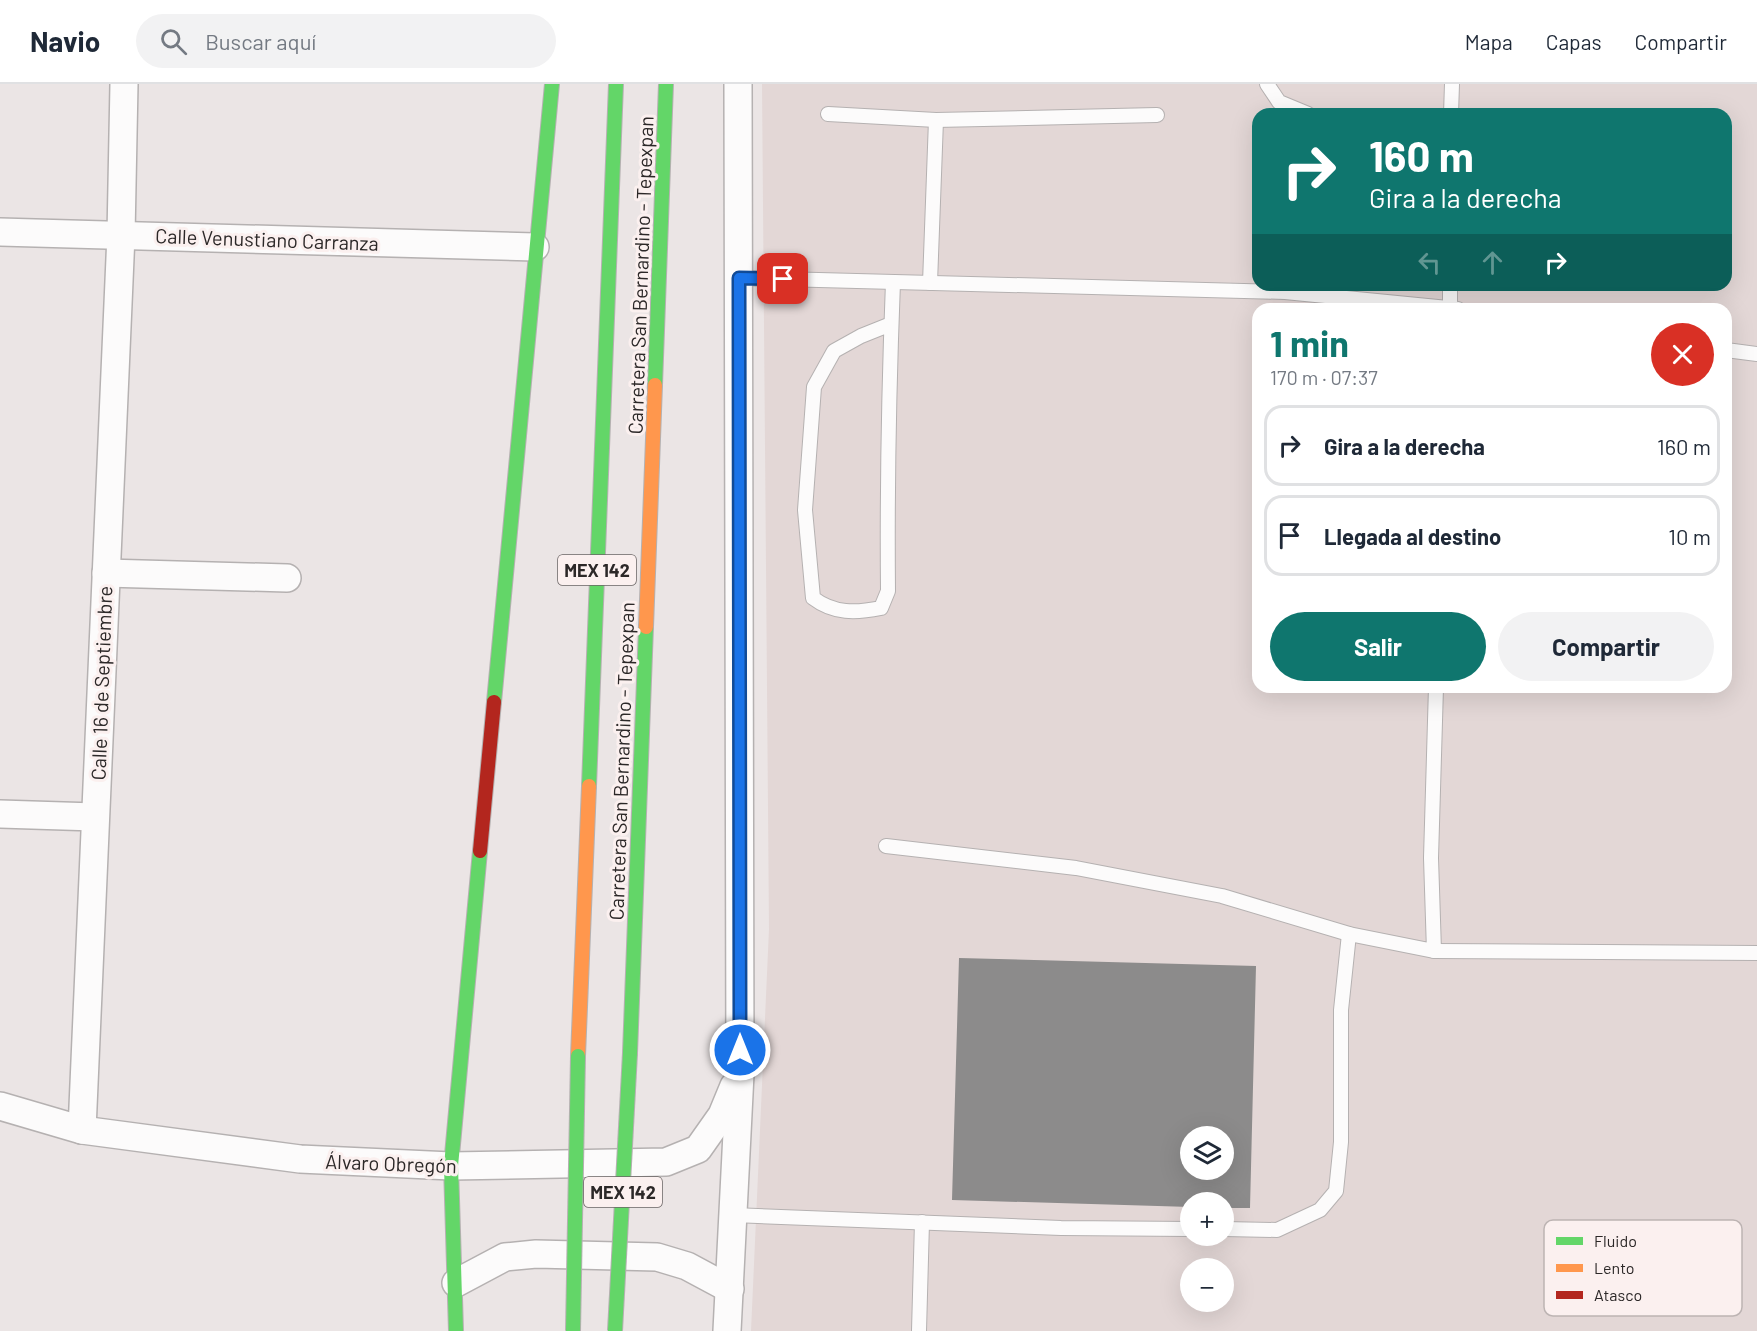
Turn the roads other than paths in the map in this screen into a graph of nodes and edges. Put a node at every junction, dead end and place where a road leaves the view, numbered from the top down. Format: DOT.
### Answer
graph roads {
  1 [pos="124,84"];
  2 [pos="552,84"];
  3 [pos="616,84"];
  4 [pos="666,84"];
  5 [pos="738,84"];
  6 [pos="1268,84"];
  7 [pos="1452,84"];
  8 [pos="1294,108"];
  9 [pos="1451,108"];
  10 [pos="828,114"];
  11 [pos="1156,115"];
  12 [pos="936,120"];
  13 [pos="0,232"];
  14 [pos="121,235"];
  15 [pos="535,247"];
  16 [pos="739,278"];
  17 [pos="893,282"];
  18 [pos="930,283"];
  19 [pos="1400,303"];
  20 [pos="891,324"];
  21 [pos="1732,351"];
  22 [pos="1757,354"];
  23 [pos="106,573"];
  24 [pos="287,578"];
  25 [pos="1436,693"];
  26 [pos="0,814"];
  27 [pos="95,817"];
  28 [pos="886,846"];
  29 [pos="1349,934"];
  30 [pos="1434,951"];
  31 [pos="1757,953"];
  32 [pos="740,1074"];
  33 [pos="0,1106"];
  34 [pos="82,1130"];
  35 [pos="451,1166"];
  36 [pos="733,1215"];
  37 [pos="922,1222"];
  38 [pos="1180,1229"];
  39 [pos="1234,1229"];
  40 [pos="456,1283"];
  41 [pos="730,1289"];
  42 [pos="456,1331"];
  43 [pos="573,1331"];
  44 [pos="615,1331"];
  45 [pos="728,1331"];
  46 [pos="919,1331"];
  1 -- 14 [label="street, Calle 16 de Septiembre"];
  2 -- 15 [label="main road"];
  3 -- 43 [label="main road, Carretera San Bernardino - Tepexpan / MEX 142, bridge"];
  4 -- 44 [label="main road, Carretera San Bernardino - Tepexpan / MEX 142, bridge"];
  5 -- 16 [label="street"];
  6 -- 8 [label="lane"];
  7 -- 9 [label="lane"];
  10 -- 12 [label="lane"];
  11 -- 12 [label="lane"];
  12 -- 18 [label="lane"];
  13 -- 14 [label="street, Calle Venustiano Carranza"];
  14 -- 15 [label="street, Calle Venustiano Carranza"];
  14 -- 23 [label="street, Calle 16 de Septiembre"];
  15 -- 35 [label="main road"];
  16 -- 17 [label="lane"];
  16 -- 32 [label="street"];
  17 -- 18 [label="lane"];
  17 -- 20 [label="lane"];
  18 -- 19 [label="lane"];
  20 -- 20 [label="lane"];
  21 -- 22 [label="lane"];
  23 -- 24 [label="street"];
  23 -- 27 [label="street, Calle 16 de Septiembre"];
  25 -- 30 [label="lane"];
  26 -- 27 [label="street"];
  27 -- 34 [label="street, Calle 16 de Septiembre"];
  28 -- 29 [label="lane"];
  29 -- 30 [label="lane"];
  29 -- 39 [label="lane"];
  30 -- 31 [label="lane"];
  32 -- 35 [label="street, Álvaro Obregón"];
  32 -- 36 [label="street"];
  33 -- 34 [label="street, Álvaro Obregón"];
  34 -- 35 [label="street, Álvaro Obregón"];
  35 -- 40 [label="main road"];
  36 -- 37 [label="lane"];
  36 -- 41 [label="street"];
  37 -- 38 [label="lane"];
  37 -- 46 [label="lane"];
  40 -- 41 [label="street"];
  40 -- 42 [label="main road"];
  41 -- 45 [label="street"];
}
